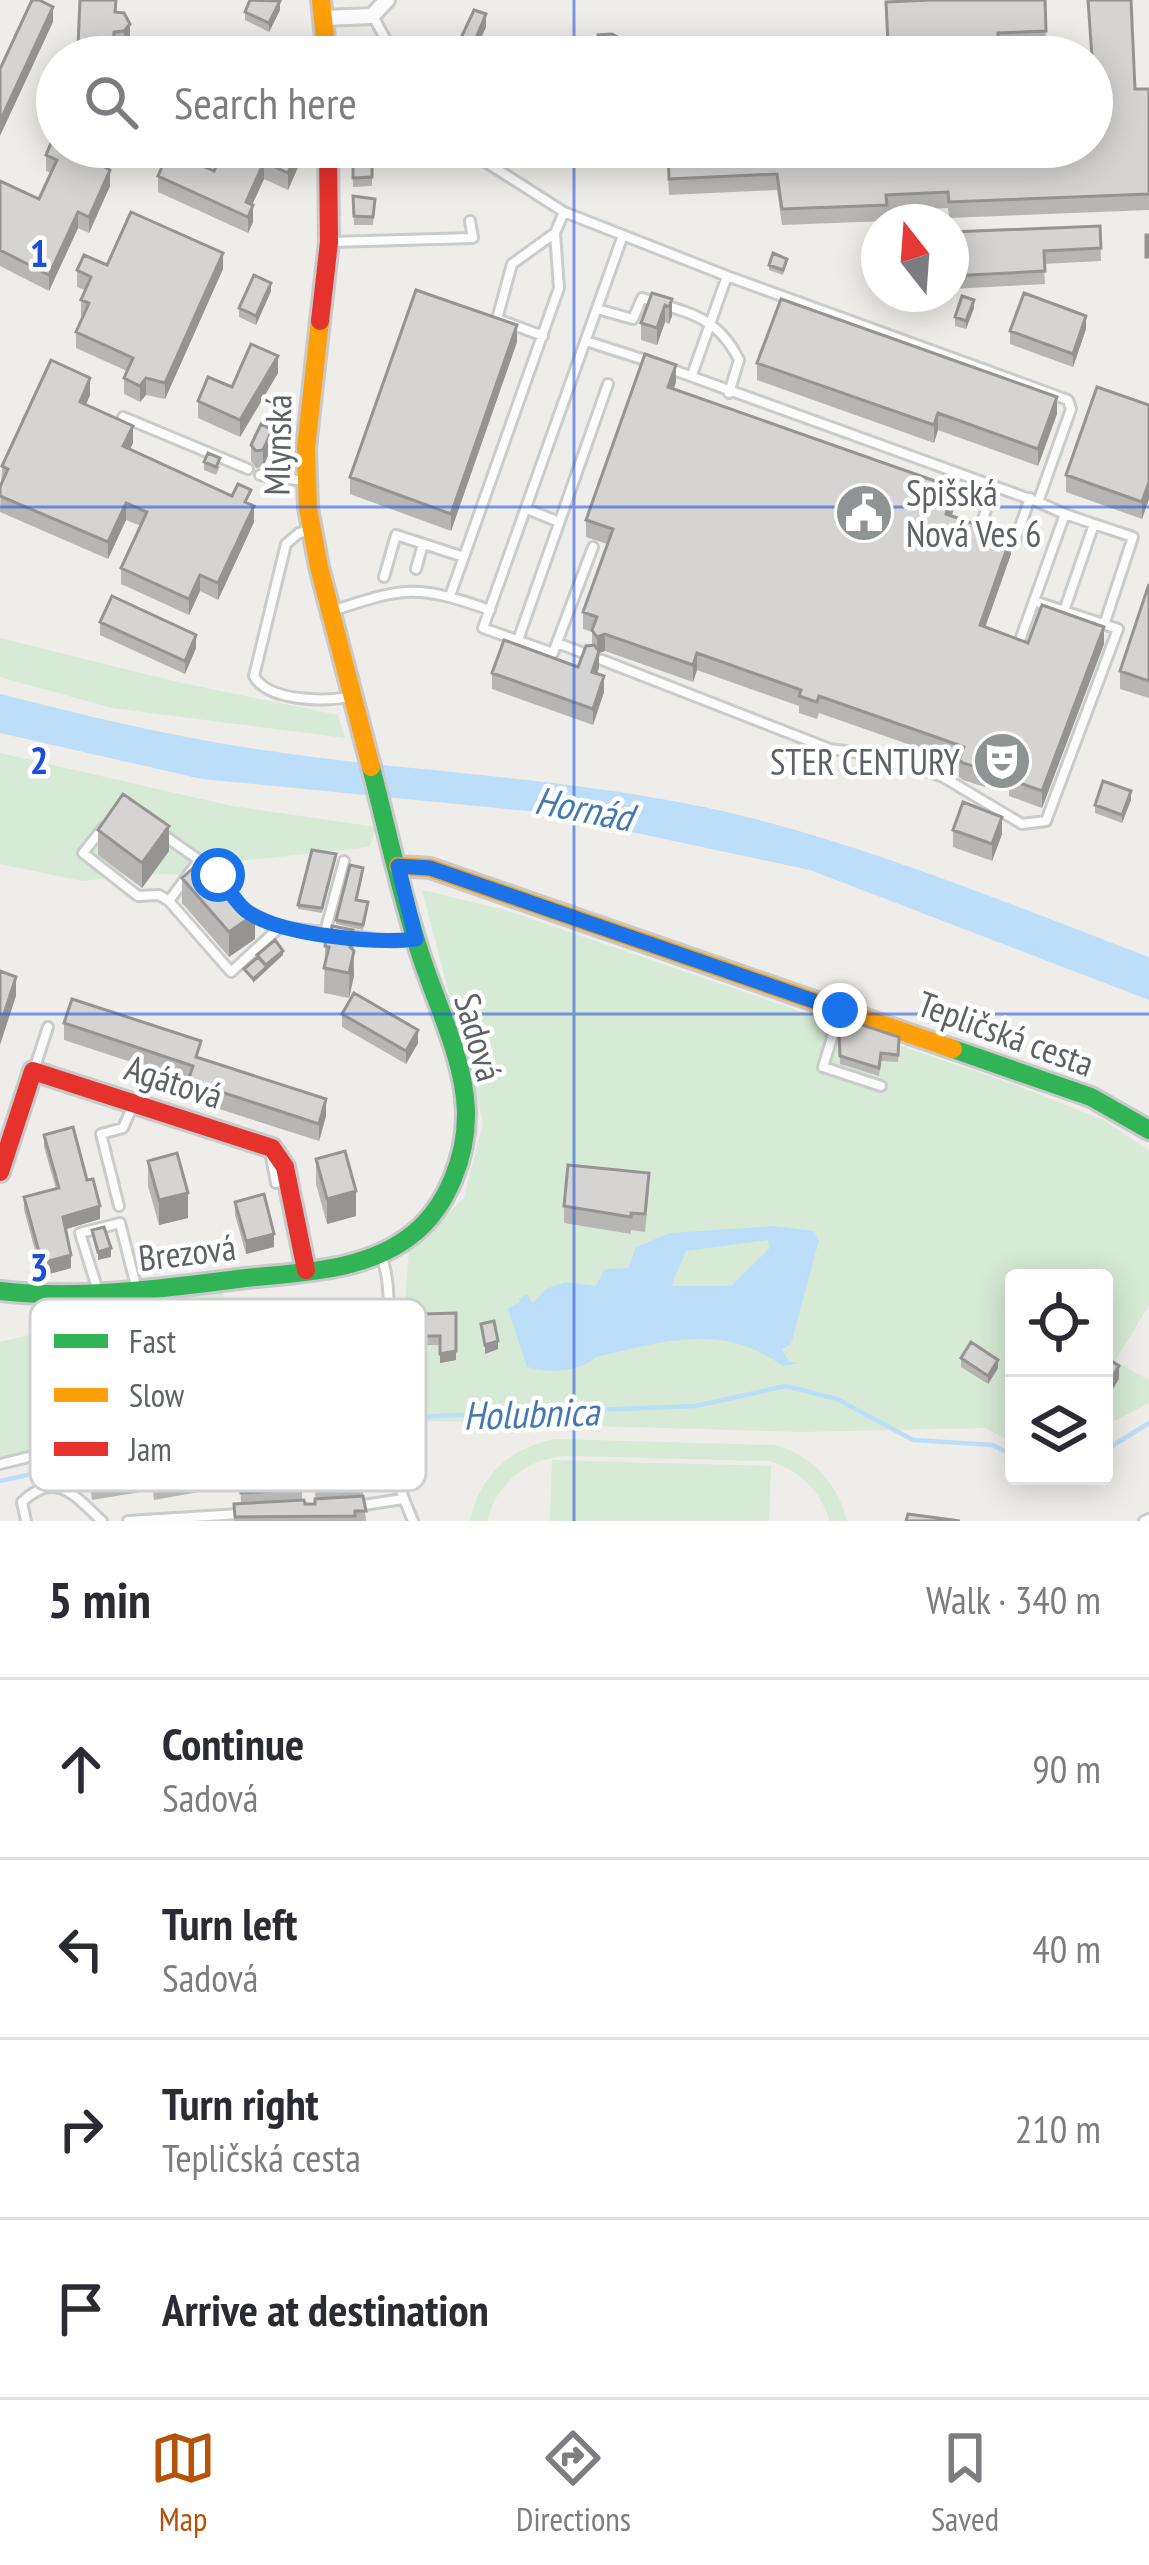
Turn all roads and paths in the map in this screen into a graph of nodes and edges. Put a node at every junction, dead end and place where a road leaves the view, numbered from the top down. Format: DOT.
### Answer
graph roads {
  1 [pos="386,0"];
  2 [pos="323,9"];
  3 [pos="373,16"];
  4 [pos="384,36"];
  5 [pos="328,168"];
  6 [pos="494,168"];
  7 [pos="564,212"];
  8 [pos="470,221"];
  9 [pos="555,233"];
  10 [pos="622,238"];
  11 [pos="329,242"];
  12 [pos="727,276"];
  13 [pos="597,309"];
  14 [pos="712,322"];
  15 [pos="543,336"];
  16 [pos="586,341"];
  17 [pos="692,375"];
  18 [pos="608,384"];
  19 [pos="729,393"];
  20 [pos="123,417"];
  21 [pos="248,470"];
  22 [pos="260,475"];
  23 [pos="306,481"];
  24 [pos="993,489"];
  25 [pos="1034,500"];
  26 [pos="527,509"];
  27 [pos="1065,514"];
  28 [pos="560,522"];
  29 [pos="1094,524"];
  30 [pos="311,530"];
  31 [pos="979,531"];
  32 [pos="1015,542"];
  33 [pos="423,544"];
  34 [pos="593,547"];
  35 [pos="464,557"];
  36 [pos="416,569"];
  37 [pos="384,577"];
  38 [pos="450,596"];
  39 [pos="1034,601"];
  40 [pos="490,610"];
  41 [pos="332,611"];
  42 [pos="1064,611"];
  43 [pos="1104,625"];
  44 [pos="518,640"];
  45 [pos="557,643"];
  46 [pos="1019,643"];
  47 [pos="589,655"];
  48 [pos="602,660"];
  49 [pos="355,696"];
  50 [pos="106,824"];
  51 [pos="159,832"];
  52 [pos="199,860"];
  53 [pos="344,861"];
  54 [pos="398,866"];
  55 [pos="208,868"];
  56 [pos="169,901"];
  57 [pos="245,911"];
  58 [pos="280,927"];
  59 [pos="325,932"];
  60 [pos="416,939"];
  61 [pos="840,1010"];
  62 [pos="48,1027"];
  63 [pos="33,1072"];
  64 [pos="881,1086"];
  65 [pos="135,1102"];
  66 [pos="1149,1130"];
  67 [pos="277,1155"];
  68 [pos="0,1172"];
  69 [pos="276,1183"];
  70 [pos="119,1206"];
  71 [pos="381,1254"];
  72 [pos="306,1270"];
  73 [pos="0,1291"];
  74 [pos="137,1291"];
  75 [pos="98,1294"];
  76 [pos="388,1299"];
  77 [pos="30,1457"];
  78 [pos="0,1464"];
  79 [pos="34,1491"];
  80 [pos="68,1491"];
  81 [pos="400,1491"];
  82 [pos="403,1499"];
  83 [pos="353,1507"];
  84 [pos="263,1512"];
  85 [pos="26,1521"];
  86 [pos="102,1521"];
  87 [pos="128,1521"];
  88 [pos="412,1521"];
  1 -- 3 [label="street"];
  2 -- 3 [label="street"];
  3 -- 4 [label="lane"];
  5 -- 11 [label="street, Mlynská"];
  6 -- 7 [label="lane"];
  7 -- 9 [label="lane"];
  7 -- 10 [label="lane"];
  8 -- 11 [label="lane"];
  9 -- 15 [label="lane"];
  9 -- 15 [label="lane"];
  10 -- 12 [label="lane"];
  10 -- 13 [label="lane"];
  11 -- 23 [label="street, Mlynská"];
  12 -- 14 [label="lane"];
  12 -- 25 [label="lane"];
  13 -- 14 [label="lane"];
  13 -- 16 [label="lane"];
  14 -- 17 [label="lane"];
  14 -- 19 [label="lane"];
  15 -- 35 [label="lane"];
  16 -- 17 [label="lane"];
  16 -- 26 [label="lane"];
  17 -- 19 [label="lane"];
  18 -- 28 [label="lane"];
  19 -- 24 [label="lane"];
  20 -- 21 [label="lane"];
  22 -- 23 [label="lane"];
  23 -- 30 [label="street, Mlynská"];
  24 -- 25 [label="lane"];
  24 -- 31 [label="lane"];
  25 -- 27 [label="lane"];
  25 -- 32 [label="lane"];
  26 -- 28 [label="lane"];
  26 -- 40 [label="lane"];
  27 -- 29 [label="lane"];
  27 -- 39 [label="lane"];
  28 -- 44 [label="lane"];
  29 -- 42 [label="lane"];
  29 -- 43 [label="lane"];
  30 -- 41 [label="street, Mlynská"];
  30 -- 49 [label="lane"];
  33 -- 35 [label="lane"];
  33 -- 36 [label="lane"];
  33 -- 37 [label="lane"];
  34 -- 45 [label="lane"];
  35 -- 38 [label="lane"];
  38 -- 40 [label="lane"];
  38 -- 41 [label="lane"];
  39 -- 42 [label="lane"];
  39 -- 46 [label="lane"];
  40 -- 44 [label="lane"];
  41 -- 49 [label="street, Mlynská"];
  42 -- 43 [label="lane"];
  43 -- 48 [label="lane"];
  44 -- 45 [label="lane"];
  45 -- 47 [label="lane"];
  49 -- 54 [label="street, Mlynská"];
  50 -- 56 [label="lane"];
  51 -- 52 [label="lane"];
  52 -- 55 [label="lane"];
  52 -- 56 [label="lane"];
  53 -- 59 [label="lane"];
  54 -- 60 [label="street, Sadová"];
  54 -- 61 [label="street, Tepličská cesta"];
  56 -- 58 [label="lane"];
  57 -- 58 [label="lane"];
  58 -- 59 [label="lane"];
  59 -- 60 [label="lane"];
  60 -- 71 [label="street, Sadová"];
  61 -- 64 [label="lane"];
  61 -- 66 [label="street, Tepličská cesta"];
  62 -- 63 [label="lane"];
  63 -- 65 [label="street, Agátová"];
  63 -- 68 [label="street"];
  65 -- 67 [label="street, Agátová"];
  65 -- 70 [label="lane"];
  67 -- 69 [label="lane"];
  67 -- 72 [label="street"];
  71 -- 72 [label="street, Brezová"];
  71 -- 76 [label="lane"];
  72 -- 74 [label="street, Brezová"];
  73 -- 75 [label="street, Brezová"];
  74 -- 75 [label="street, Brezová"];
  74 -- 75 [label="lane"];
  77 -- 78 [label="lane"];
  79 -- 85 [label="lane"];
  80 -- 86 [label="lane"];
  81 -- 82 [label="lane"];
  82 -- 83 [label="lane"];
  82 -- 88 [label="lane"];
  84 -- 87 [label="lane"];
}
